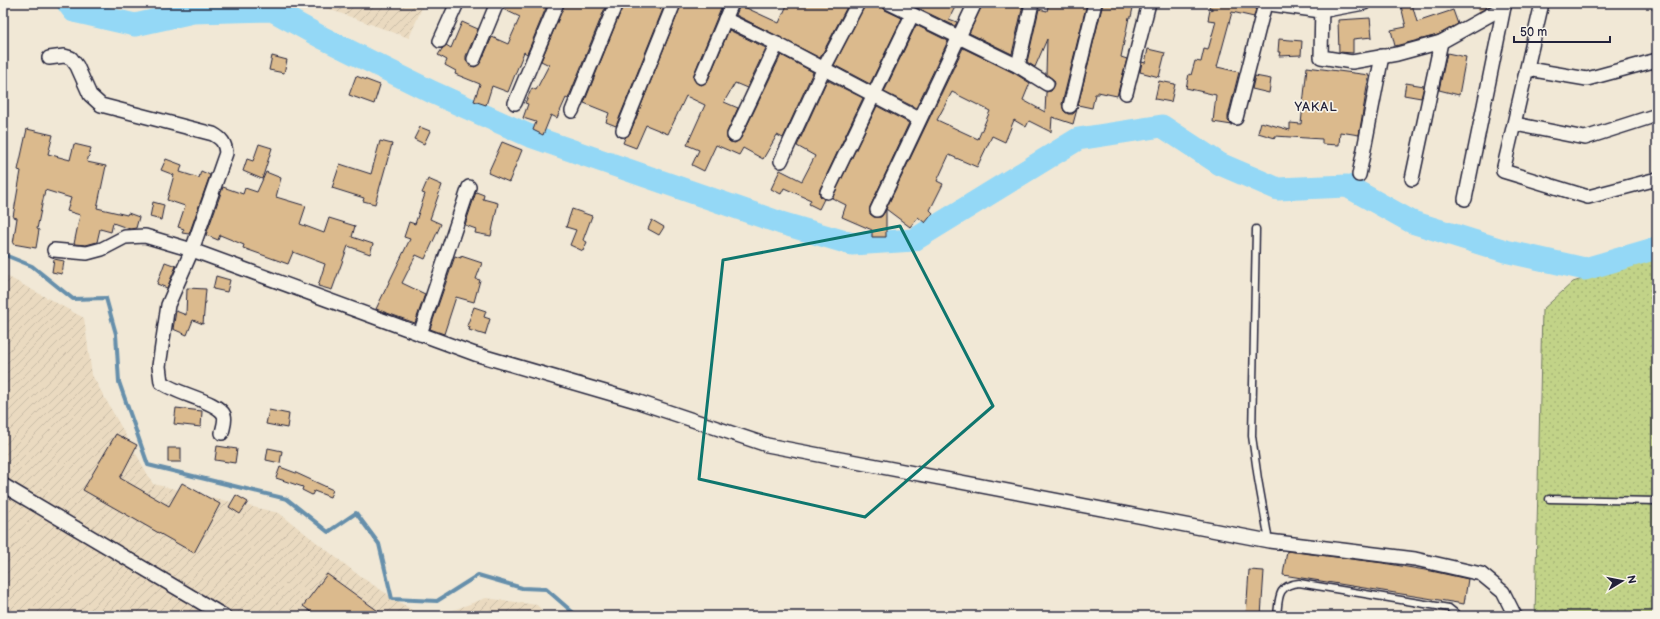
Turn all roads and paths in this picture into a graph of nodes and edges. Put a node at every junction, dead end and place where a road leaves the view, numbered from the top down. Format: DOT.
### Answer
graph roads {
  1 [pos="457,3"];
  2 [pos="497,3"];
  3 [pos="557,3"];
  4 [pos="616,3"];
  5 [pos="674,3"];
  6 [pos="732,3"];
  7 [pos="858,3"];
  8 [pos="889,3"];
  9 [pos="975,3"];
  10 [pos="1032,3"];
  11 [pos="1095,3"];
  12 [pos="1149,3"];
  13 [pos="1364,3"];
  14 [pos="1542,3"];
  15 [pos="1263,4"];
  16 [pos="1322,7"];
  17 [pos="912,15"];
  18 [pos="724,19"];
  19 [pos="959,38"];
  20 [pos="440,41"];
  21 [pos="1441,42"];
  22 [pos="777,44"];
  23 [pos="1382,56"];
  24 [pos="49,58"];
  25 [pos="474,59"];
  26 [pos="1657,60"];
  27 [pos="1018,66"];
  28 [pos="824,68"];
  29 [pos="1528,69"];
  30 [pos="701,77"];
  31 [pos="1046,84"];
  32 [pos="1126,93"];
  33 [pos="873,96"];
  34 [pos="516,103"];
  35 [pos="1070,106"];
  36 [pos="572,111"];
  37 [pos="1657,115"];
  38 [pos="1236,118"];
  39 [pos="919,119"];
  40 [pos="1514,124"];
  41 [pos="623,130"];
  42 [pos="734,135"];
  43 [pos="781,162"];
  44 [pos="1359,175"];
  45 [pos="1412,179"];
  46 [pos="1657,179"];
  47 [pos="469,188"];
  48 [pos="827,192"];
  49 [pos="1465,199"];
  50 [pos="877,210"];
  51 [pos="1256,230"];
  52 [pos="54,250"];
  53 [pos="192,250"];
  54 [pos="420,334"];
  55 [pos="222,433"];
  56 [pos="3,485"];
  57 [pos="1549,499"];
  58 [pos="1657,501"];
  59 [pos="1269,541"];
  60 [pos="224,616"];
  61 [pos="1277,616"];
  62 [pos="1460,616"];
  63 [pos="1515,616"];
  1 -- 20 [label="street"];
  2 -- 25 [label="street"];
  3 -- 34 [label="street"];
  4 -- 36 [label="street"];
  5 -- 41 [label="street"];
  6 -- 18 [label="street"];
  7 -- 28 [label="street"];
  8 -- 17 [label="street"];
  9 -- 19 [label="street"];
  10 -- 27 [label="street"];
  11 -- 35 [label="street"];
  12 -- 32 [label="street"];
  13 -- 16 [label="street"];
  14 -- 29 [label="street"];
  15 -- 16 [label="street"];
  15 -- 38 [label="street"];
  16 -- 23 [label="street"];
  17 -- 19 [label="street"];
  17 -- 33 [label="street"];
  18 -- 22 [label="street"];
  18 -- 30 [label="street"];
  19 -- 27 [label="street"];
  19 -- 39 [label="street"];
  21 -- 23 [label="street"];
  21 -- 45 [label="street"];
  21 -- 49 [label="street"];
  22 -- 28 [label="street"];
  22 -- 42 [label="street"];
  23 -- 44 [label="street"];
  24 -- 53 [label="street"];
  26 -- 29 [label="street"];
  27 -- 31 [label="street"];
  28 -- 33 [label="street"];
  28 -- 43 [label="street"];
  29 -- 40 [label="street"];
  33 -- 39 [label="street"];
  33 -- 48 [label="street"];
  37 -- 40 [label="street"];
  39 -- 50 [label="street"];
  40 -- 46 [label="street"];
  47 -- 54 [label="street"];
  51 -- 59 [label="lane"];
  52 -- 53 [label="street"];
  53 -- 54 [label="street"];
  53 -- 55 [label="street"];
  54 -- 59 [label="street"];
  56 -- 60 [label="street"];
  57 -- 58 [label="lane"];
  59 -- 63 [label="street"];
  61 -- 62 [label="lane"];
}
